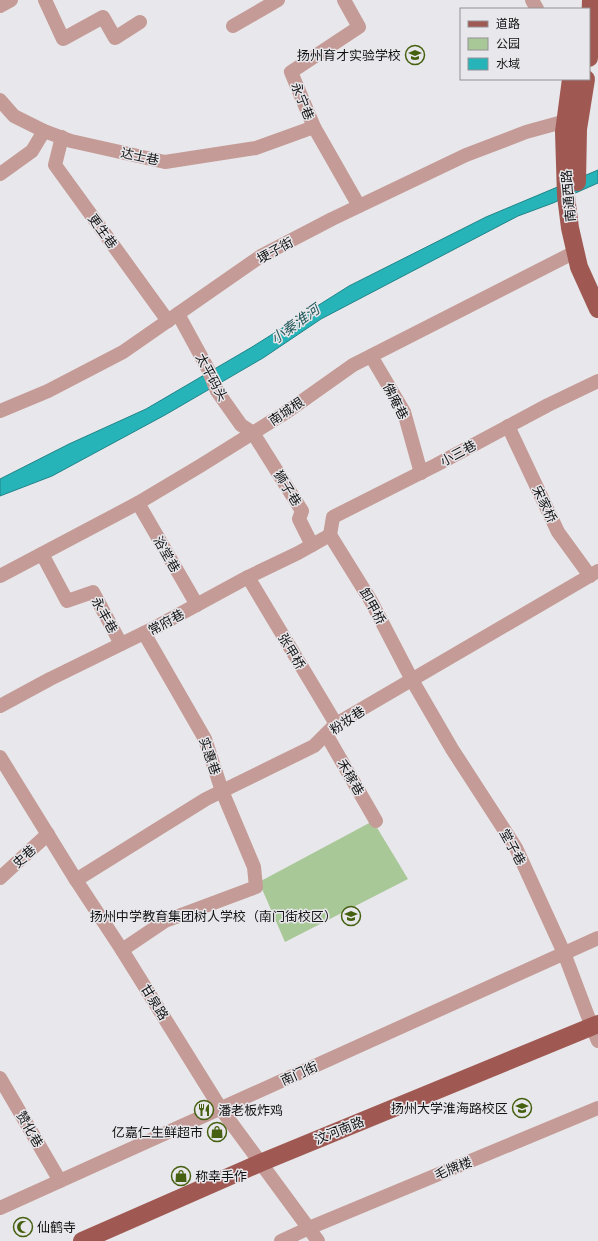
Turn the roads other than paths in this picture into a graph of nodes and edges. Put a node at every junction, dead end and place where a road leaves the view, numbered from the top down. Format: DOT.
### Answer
graph roads {
  1 [pos="11,0"];
  2 [pos="45,0"];
  3 [pos="278,0"];
  4 [pos="344,0"];
  5 [pos="591,0"];
  6 [pos="0,6"];
  7 [pos="140,22"];
  8 [pos="233,26"];
  9 [pos="590,29"];
  10 [pos="571,80"];
  11 [pos="586,80"];
  12 [pos="0,100"];
  13 [pos="566,121"];
  14 [pos="314,127"];
  15 [pos="44,131"];
  16 [pos="62,137"];
  17 [pos="0,174"];
  18 [pos="572,186"];
  19 [pos="359,206"];
  20 [pos="576,252"];
  21 [pos="598,283"];
  22 [pos="598,309"];
  23 [pos="173,318"];
  24 [pos="371,356"];
  25 [pos="598,381"];
  26 [pos="0,411"];
  27 [pos="508,426"];
  28 [pos="253,433"];
  29 [pos="421,473"];
  30 [pos="138,503"];
  31 [pos="330,534"];
  32 [pos="312,545"];
  33 [pos="42,554"];
  34 [pos="594,574"];
  35 [pos="0,576"];
  36 [pos="248,578"];
  37 [pos="196,606"];
  38 [pos="144,633"];
  39 [pos="121,644"];
  40 [pos="412,680"];
  41 [pos="0,706"];
  42 [pos="331,729"];
  43 [pos="0,757"];
  44 [pos="222,791"];
  45 [pos="376,821"];
  46 [pos="48,834"];
  47 [pos="0,878"];
  48 [pos="76,880"];
  49 [pos="598,938"];
  50 [pos="122,950"];
  51 [pos="564,953"];
  52 [pos="596,1032"];
  53 [pos="0,1078"];
  54 [pos="598,1108"];
  55 [pos="221,1109"];
  56 [pos="263,1167"];
  57 [pos="60,1181"];
  58 [pos="0,1208"];
  59 [pos="309,1228"];
  60 [pos="82,1241"];
  61 [pos="112,1241"];
  62 [pos="281,1241"];
  63 [pos="318,1241"];
  1 -- 6 [label="street"];
  2 -- 7 [label="street"];
  3 -- 8 [label="street"];
  4 -- 14 [label="street, 永宁巷"];
  5 -- 9 [label="main road"];
  10 -- 13 [label="main road, 南通西路"];
  11 -- 18 [label="main road, 南通西路"];
  12 -- 15 [label="street, 达士巷"];
  13 -- 18 [label="main road, 南通西路"];
  13 -- 19 [label="street, 埂子街"];
  14 -- 16 [label="street, 达士巷"];
  14 -- 19 [label="street, 永宁巷"];
  15 -- 16 [label="street, 达士巷"];
  15 -- 17 [label="street"];
  16 -- 23 [label="street, 更生巷"];
  18 -- 20 [label="main road, 南通西路"];
  18 -- 21 [label="main road, 南通西路"];
  19 -- 23 [label="street, 埂子街"];
  20 -- 22 [label="main road, 南通西路"];
  20 -- 24 [label="street, 南城根"];
  23 -- 26 [label="street, 埂子街"];
  23 -- 28 [label="street, 太平码头"];
  24 -- 28 [label="street, 南城根"];
  24 -- 29 [label="street, 佛庵巷"];
  25 -- 27 [label="street, 小三巷"];
  27 -- 29 [label="street, 小三巷"];
  27 -- 34 [label="street, 宋家桥"];
  28 -- 30 [label="street, 南城根"];
  28 -- 32 [label="street, 狮子巷"];
  29 -- 31 [label="street, 小三巷"];
  30 -- 33 [label="street, 南城根"];
  30 -- 37 [label="street, 浴堂巷"];
  31 -- 32 [label="street, 常府巷"];
  31 -- 40 [label="street, 卸甲桥"];
  32 -- 36 [label="street, 常府巷"];
  33 -- 35 [label="street, 南城根"];
  33 -- 39 [label="street, 永丰巷"];
  34 -- 40 [label="street, 粉妆巷"];
  36 -- 37 [label="street, 常府巷"];
  36 -- 42 [label="street, 张甲桥"];
  37 -- 38 [label="street, 常府巷"];
  38 -- 39 [label="street, 常府巷"];
  38 -- 44 [label="street, 实惠巷"];
  39 -- 41 [label="street, 常府巷"];
  40 -- 42 [label="street, 粉妆巷"];
  40 -- 51 [label="street, 堂子巷"];
  42 -- 44 [label="street, 粉妆巷"];
  42 -- 45 [label="street, 禾稼巷"];
  43 -- 46 [label="street, 甘泉路"];
  44 -- 48 [label="street, 粉妆巷"];
  44 -- 50 [label="street, 实惠巷"];
  46 -- 47 [label="street, 史巷"];
  46 -- 48 [label="street, 甘泉路"];
  48 -- 50 [label="street, 甘泉路"];
  49 -- 51 [label="street, 南门街"];
  50 -- 55 [label="street, 甘泉路"];
  51 -- 52 [label="street, 堂子巷"];
  51 -- 55 [label="street, 南门街"];
  52 -- 56 [label="main road, 汶河南路"];
  53 -- 57 [label="street, 赞化巷"];
  54 -- 59 [label="street, 毛牌楼"];
  55 -- 56 [label="street, 甘泉路"];
  55 -- 57 [label="street, 南门街"];
  56 -- 59 [label="street, 甘泉路"];
  56 -- 60 [label="main road, 汶河南路"];
  56 -- 61 [label="main road, 汶河南路"];
  57 -- 58 [label="street, 南门街"];
  59 -- 62 [label="street, 毛牌楼"];
  59 -- 63 [label="street, 甘泉路"];
}
